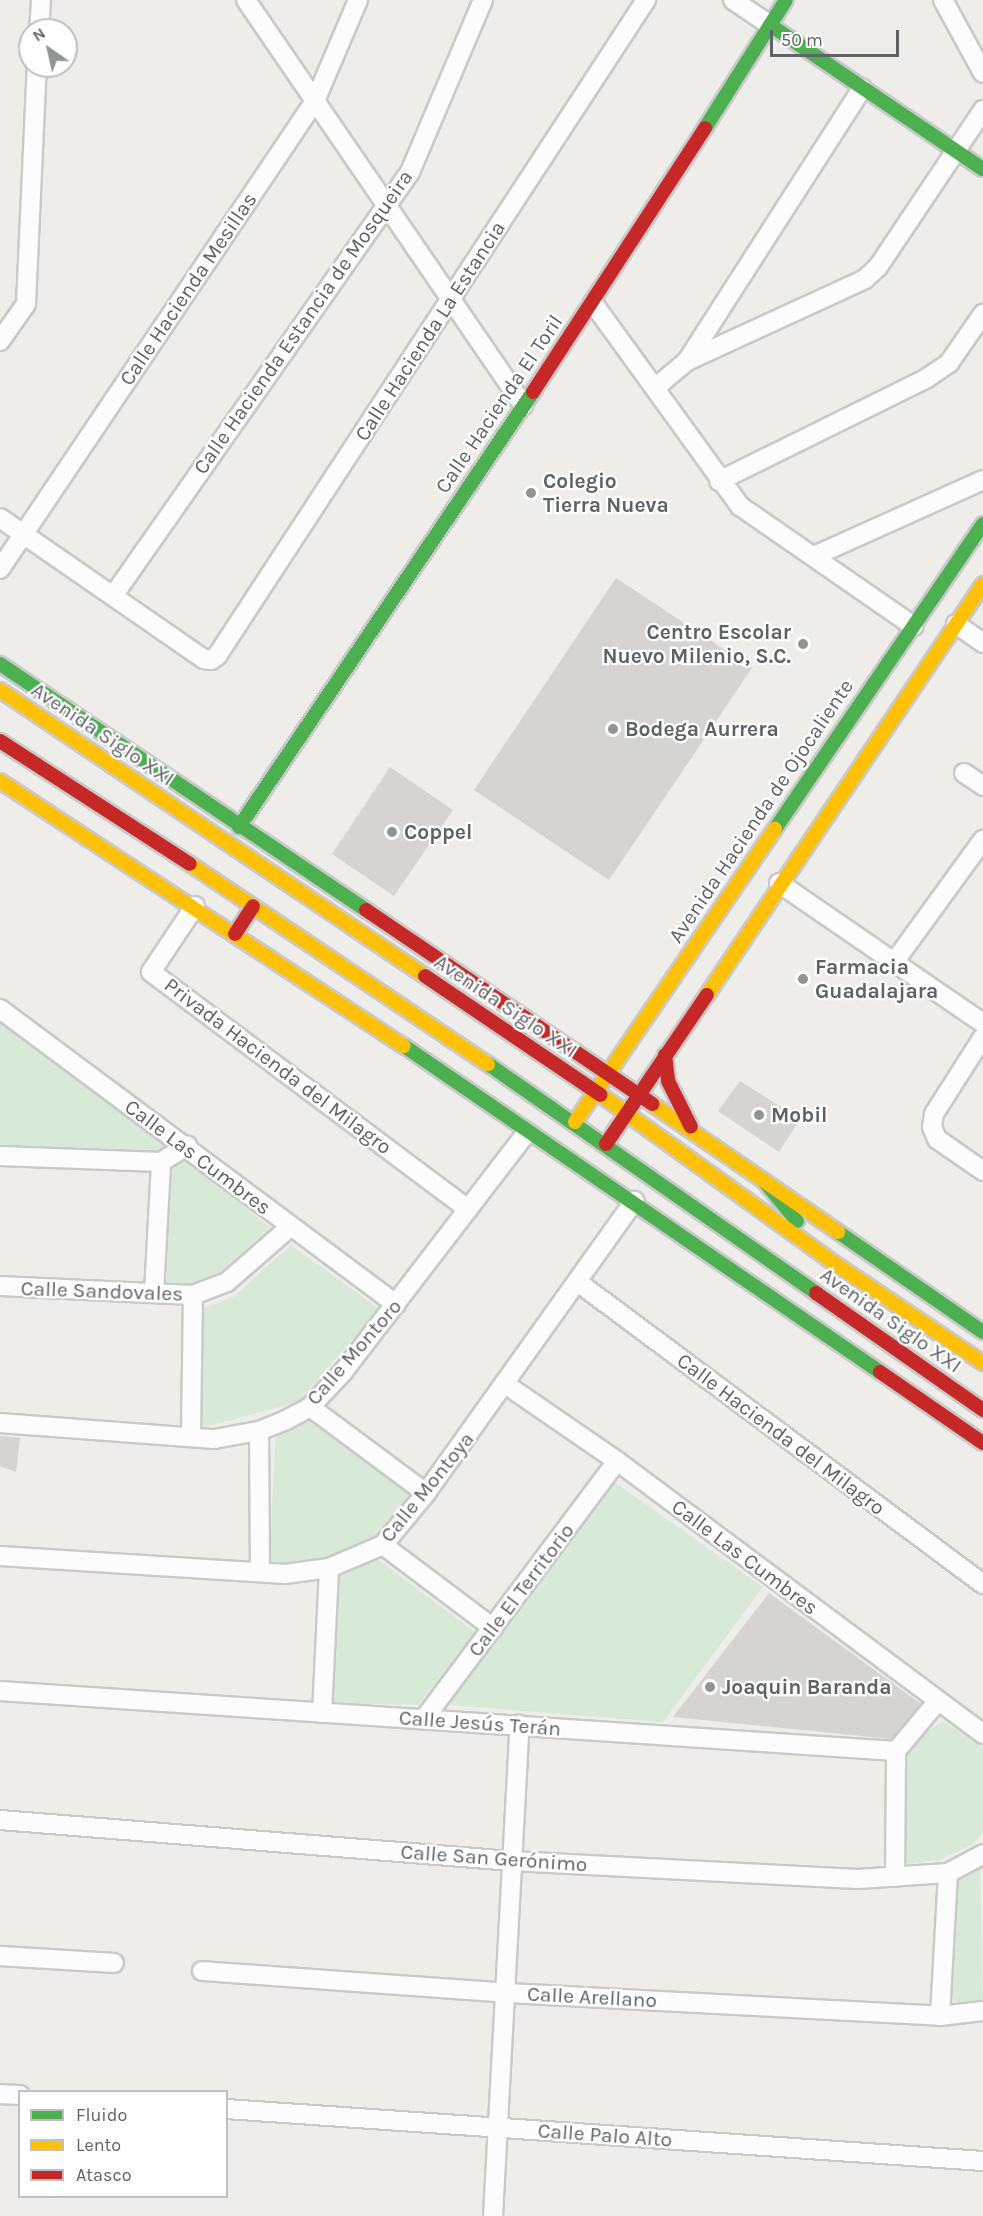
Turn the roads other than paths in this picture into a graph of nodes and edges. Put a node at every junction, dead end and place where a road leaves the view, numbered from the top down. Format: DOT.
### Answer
graph roads {
  1 [pos="41,0"];
  2 [pos="246,0"];
  3 [pos="358,0"];
  4 [pos="483,0"];
  5 [pos="646,0"];
  6 [pos="733,0"];
  7 [pos="786,0"];
  8 [pos="943,0"];
  9 [pos="40,18"];
  10 [pos="770,25"];
  11 [pos="983,73"];
  12 [pos="37,78"];
  13 [pos="862,88"];
  14 [pos="315,101"];
  15 [pos="983,110"];
  16 [pos="956,152"];
  17 [pos="983,169"];
  18 [pos="386,205"];
  19 [pos="451,299"];
  20 [pos="593,303"];
  21 [pos="983,314"];
  22 [pos="0,341"];
  23 [pos="687,362"];
  24 [pos="655,388"];
  25 [pos="524,405"];
  26 [pos="983,480"];
  27 [pos="719,481"];
  28 [pos="0,518"];
  29 [pos="983,524"];
  30 [pos="23,534"];
  31 [pos="814,556"];
  32 [pos="0,569"];
  33 [pos="983,584"];
  34 [pos="112,596"];
  35 [pos="956,624"];
  36 [pos="913,626"];
  37 [pos="983,643"];
  38 [pos="0,664"];
  39 [pos="0,690"];
  40 [pos="0,741"];
  41 [pos="964,773"];
  42 [pos="0,781"];
  43 [pos="983,786"];
  44 [pos="238,827"];
  45 [pos="983,840"];
  46 [pos="779,883"];
  47 [pos="195,906"];
  48 [pos="254,906"];
  49 [pos="235,934"];
  50 [pos="895,961"];
  51 [pos="0,1009"];
  52 [pos="983,1023"];
  53 [pos="642,1024"];
  54 [pos="983,1036"];
  55 [pos="569,1047"];
  56 [pos="665,1055"];
  57 [pos="608,1074"];
  58 [pos="596,1092"];
  59 [pos="639,1095"];
  60 [pos="627,1112"];
  61 [pos="574,1122"];
  62 [pos="527,1132"];
  63 [pos="694,1133"];
  64 [pos="606,1144"];
  65 [pos="187,1146"];
  66 [pos="0,1156"];
  67 [pos="161,1162"];
  68 [pos="983,1171"];
  69 [pos="764,1181"];
  70 [pos="634,1201"];
  71 [pos="468,1209"];
  72 [pos="290,1227"];
  73 [pos="828,1259"];
  74 [pos="579,1283"];
  75 [pos="801,1283"];
  76 [pos="0,1286"];
  77 [pos="154,1293"];
  78 [pos="193,1295"];
  79 [pos="396,1304"];
  80 [pos="785,1307"];
  81 [pos="964,1319"];
  82 [pos="983,1332"];
  83 [pos="948,1338"];
  84 [pos="983,1363"];
  85 [pos="506,1384"];
  86 [pos="310,1407"];
  87 [pos="983,1410"];
  88 [pos="0,1423"];
  89 [pos="259,1431"];
  90 [pos="191,1435"];
  91 [pos="983,1443"];
  92 [pos="617,1461"];
  93 [pos="426,1493"];
  94 [pos="383,1545"];
  95 [pos="0,1556"];
  96 [pos="329,1568"];
  97 [pos="260,1570"];
  98 [pos="983,1584"];
  99 [pos="493,1628"];
  100 [pos="0,1691"];
  101 [pos="937,1702"];
  102 [pos="322,1713"];
  103 [pos="424,1719"];
  104 [pos="520,1725"];
  105 [pos="983,1734"];
  106 [pos="897,1751"];
  107 [pos="0,1820"];
  108 [pos="983,1855"];
  109 [pos="512,1861"];
  110 [pos="948,1873"];
  111 [pos="895,1877"];
  112 [pos="0,1956"];
  113 [pos="114,1963"];
  114 [pos="202,1971"];
  115 [pos="508,1993"];
  116 [pos="983,2012"];
  117 [pos="940,2016"];
  118 [pos="0,2094"];
  119 [pos="18,2096"];
  120 [pos="228,2109"];
  121 [pos="499,2127"];
  122 [pos="983,2161"];
  123 [pos="493,2216"];
  1 -- 9 [label="street"];
  2 -- 14 [label="street"];
  3 -- 14 [label="street, Calle Hacienda Mesillas"];
  4 -- 18 [label="street, Calle Hacienda Estancia de Mosqueira"];
  5 -- 19 [label="street, Calle Hacienda La Estancia"];
  6 -- 10 [label="street"];
  7 -- 10 [label="main road, Calle Hacienda El Toril"];
  8 -- 11 [label="street"];
  10 -- 13 [label="main road"];
  10 -- 20 [label="main road, Calle Hacienda El Toril"];
  12 -- 22 [label="street"];
  13 -- 16 [label="main road"];
  13 -- 23 [label="street"];
  14 -- 18 [label="street"];
  14 -- 30 [label="street, Calle Hacienda Mesillas"];
  15 -- 16 [label="street"];
  16 -- 17 [label="main road"];
  16 -- 23 [label="street"];
  18 -- 19 [label="street"];
  18 -- 34 [label="street, Calle Hacienda Estancia de Mosqueira"];
  19 -- 25 [label="street"];
  19 -- 34 [label="street, Calle Hacienda La Estancia"];
  20 -- 24 [label="street"];
  20 -- 25 [label="main road, Calle Hacienda El Toril"];
  21 -- 27 [label="street"];
  23 -- 24 [label="street"];
  24 -- 27 [label="street"];
  25 -- 44 [label="main road, Calle Hacienda El Toril"];
  26 -- 31 [label="street"];
  27 -- 31 [label="street"];
  28 -- 30 [label="street"];
  29 -- 36 [label="main road, Avenida Hacienda de Ojocaliente"];
  30 -- 32 [label="street, Calle Hacienda Mesillas"];
  30 -- 34 [label="street"];
  31 -- 36 [label="street"];
  33 -- 35 [label="main road"];
  35 -- 37 [label="street"];
  35 -- 46 [label="main road"];
  36 -- 53 [label="main road, Avenida Hacienda de Ojocaliente"];
  38 -- 44 [label="main road, Avenida Siglo XXI"];
  39 -- 58 [label="main road, Avenida Siglo XXI"];
  40 -- 48 [label="main road, Avenida Siglo XXI"];
  41 -- 43 [label="street"];
  42 -- 47 [label="main road"];
  44 -- 55 [label="main road, Avenida Siglo XXI"];
  45 -- 50 [label="street"];
  46 -- 50 [label="street"];
  46 -- 56 [label="main road"];
  47 -- 49 [label="main road"];
  47 -- 71 [label="street, Privada Hacienda del Milagro"];
  48 -- 49 [label="main road"];
  48 -- 61 [label="main road, Avenida Siglo XXI"];
  49 -- 62 [label="main road"];
  50 -- 52 [label="street"];
  51 -- 65 [label="street, Calle Las Cumbres"];
  53 -- 55 [label="main road"];
  53 -- 57 [label="main road, Avenida Hacienda de Ojocaliente"];
  54 -- 68 [label="street"];
  55 -- 57 [label="main road, Avenida Siglo XXI"];
  56 -- 59 [label="main road"];
  56 -- 63 [label="main road"];
  57 -- 58 [label="main road, Avenida Hacienda de Ojocaliente"];
  57 -- 59 [label="main road, Avenida Siglo XXI"];
  58 -- 60 [label="main road, Avenida Siglo XXI"];
  58 -- 61 [label="main road, Avenida Hacienda de Ojocaliente"];
  59 -- 60 [label="main road"];
  59 -- 63 [label="main road, Avenida Siglo XXI"];
  60 -- 64 [label="main road"];
  60 -- 73 [label="main road, Avenida Siglo XXI"];
  61 -- 64 [label="main road, Avenida Siglo XXI"];
  62 -- 70 [label="main road"];
  62 -- 71 [label="street, Calle Montoro"];
  63 -- 69 [label="main road, Avenida Siglo XXI"];
  64 -- 75 [label="main road, Avenida Siglo XXI"];
  65 -- 67 [label="street"];
  65 -- 72 [label="street, Calle Las Cumbres"];
  66 -- 67 [label="street"];
  67 -- 77 [label="street"];
  69 -- 73 [label="main road"];
  69 -- 81 [label="main road, Avenida Siglo XXI"];
  70 -- 74 [label="street, Calle Montoya"];
  70 -- 80 [label="main road"];
  71 -- 79 [label="street, Calle Montoro"];
  72 -- 78 [label="street, Calle Sandovales"];
  72 -- 79 [label="street, Calle Las Cumbres"];
  73 -- 83 [label="main road, Avenida Siglo XXI"];
  74 -- 85 [label="street, Calle Montoya"];
  74 -- 98 [label="street, Calle Hacienda del Milagro"];
  75 -- 80 [label="main road"];
  75 -- 87 [label="main road, Avenida Siglo XXI"];
  76 -- 77 [label="street, Calle Sandovales"];
  77 -- 78 [label="street, Calle Sandovales"];
  78 -- 90 [label="street"];
  79 -- 86 [label="street, Calle Montoro"];
  80 -- 91 [label="main road"];
  81 -- 82 [label="main road, Avenida Siglo XXI"];
  81 -- 83 [label="main road"];
  83 -- 84 [label="main road, Avenida Siglo XXI"];
  85 -- 92 [label="street, Calle Las Cumbres"];
  85 -- 93 [label="street, Calle Montoya"];
  86 -- 89 [label="street, Calle Montoro"];
  86 -- 93 [label="street"];
  88 -- 90 [label="street, Calle Montoro"];
  89 -- 90 [label="street, Calle Montoro"];
  89 -- 97 [label="street"];
  92 -- 99 [label="street, Calle El Territorio"];
  92 -- 101 [label="street, Calle Las Cumbres"];
  93 -- 94 [label="street, Calle Montoya"];
  94 -- 96 [label="street, Calle Montoya"];
  94 -- 99 [label="street"];
  95 -- 97 [label="street, Calle Montoya"];
  96 -- 97 [label="street, Calle Montoya"];
  96 -- 102 [label="street"];
  99 -- 103 [label="street, Calle El Territorio"];
  100 -- 102 [label="street, Calle Jesús Terán"];
  101 -- 105 [label="street, Calle Las Cumbres"];
  101 -- 106 [label="street"];
  102 -- 103 [label="street, Calle Jesús Terán"];
  103 -- 104 [label="street, Calle Jesús Terán"];
  104 -- 106 [label="street, Calle Jesús Terán"];
  104 -- 109 [label="street"];
  106 -- 111 [label="street"];
  107 -- 109 [label="street, Calle San Gerónimo"];
  108 -- 110 [label="street, Calle San Gerónimo"];
  109 -- 111 [label="street, Calle San Gerónimo"];
  109 -- 115 [label="street"];
  110 -- 111 [label="street, Calle San Gerónimo"];
  110 -- 117 [label="street"];
  112 -- 113 [label="street"];
  114 -- 115 [label="street, Calle Arellano"];
  115 -- 117 [label="street, Calle Arellano"];
  115 -- 121 [label="street"];
  116 -- 117 [label="street, Calle Arellano"];
  118 -- 119 [label="street"];
  120 -- 121 [label="street, Calle Palo Alto"];
  121 -- 122 [label="street, Calle Palo Alto"];
  121 -- 123 [label="street"];
}
